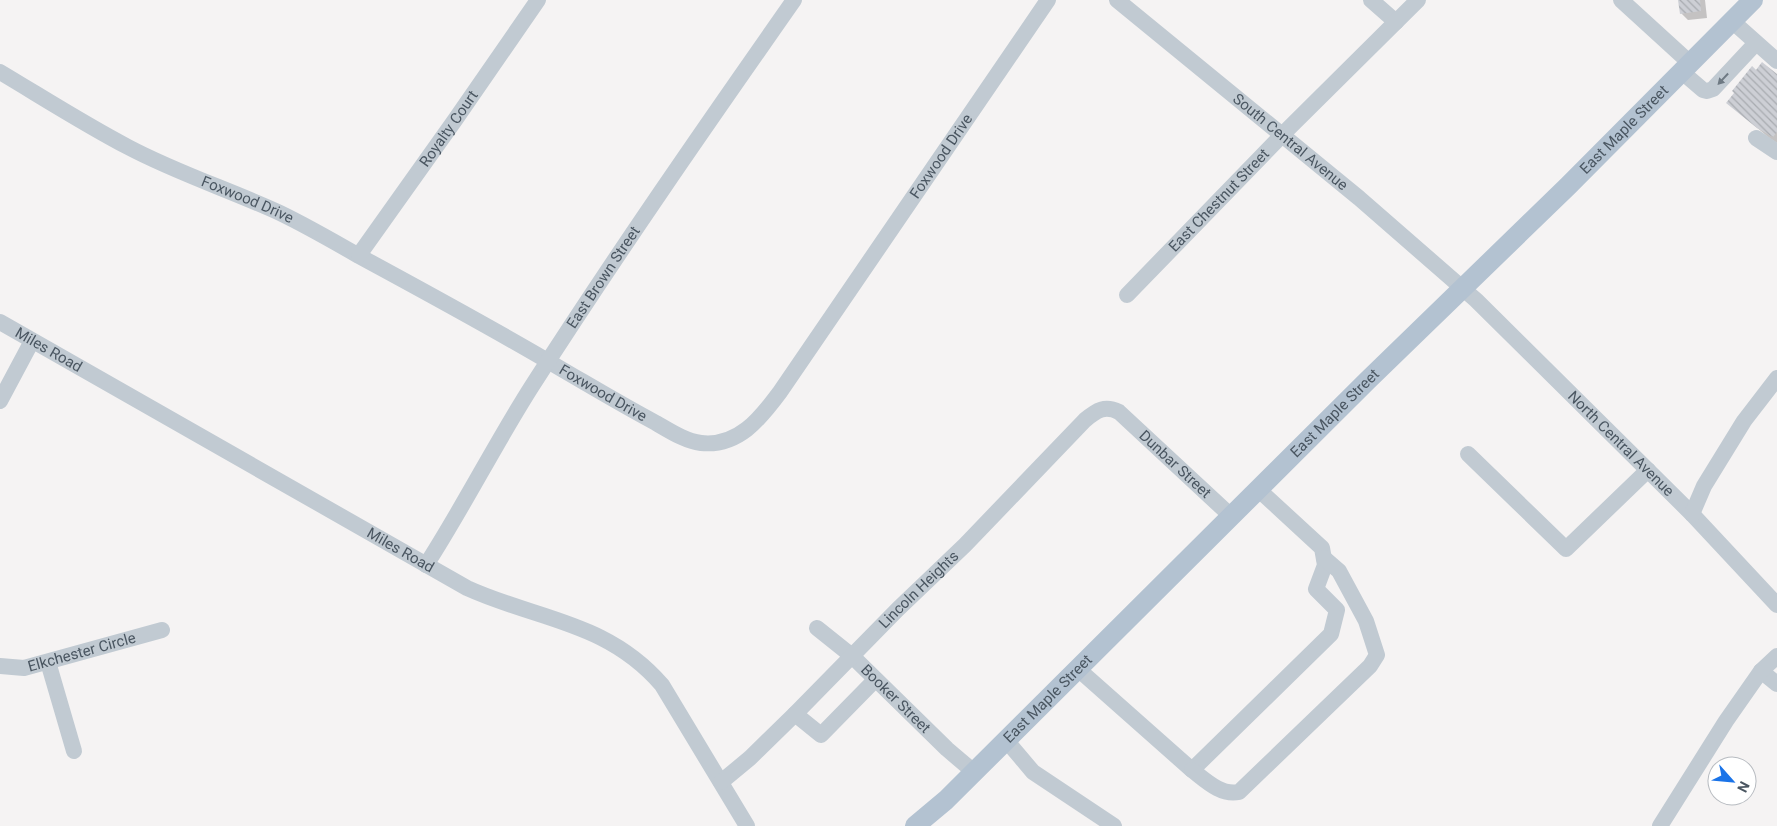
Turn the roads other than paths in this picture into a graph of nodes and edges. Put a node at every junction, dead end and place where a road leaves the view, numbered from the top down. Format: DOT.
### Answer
graph roads {
  1 [pos="538,0"];
  2 [pos="794,0"];
  3 [pos="1048,0"];
  4 [pos="1116,0"];
  5 [pos="1371,0"];
  6 [pos="1418,0"];
  7 [pos="1621,0"];
  8 [pos="1753,0"];
  9 [pos="1732,21"];
  10 [pos="1396,22"];
  11 [pos="1756,43"];
  12 [pos="1777,62"];
  13 [pos="1686,67"];
  14 [pos="0,72"];
  15 [pos="1283,135"];
  16 [pos="1756,138"];
  17 [pos="1777,152"];
  18 [pos="358,255"];
  19 [pos="1462,288"];
  20 [pos="1127,295"];
  21 [pos="0,322"];
  22 [pos="32,341"];
  23 [pos="548,361"];
  24 [pos="1777,378"];
  25 [pos="0,401"];
  26 [pos="1118,412"];
  27 [pos="1468,454"];
  28 [pos="1648,470"];
  29 [pos="1258,490"];
  30 [pos="1692,514"];
  31 [pos="1231,516"];
  32 [pos="1324,558"];
  33 [pos="426,565"];
  34 [pos="1777,605"];
  35 [pos="817,628"];
  36 [pos="162,630"];
  37 [pos="852,656"];
  38 [pos="1777,656"];
  39 [pos="48,662"];
  40 [pos="0,666"];
  41 [pos="1078,669"];
  42 [pos="1761,671"];
  43 [pos="875,680"];
  44 [pos="1777,684"];
  45 [pos="795,714"];
  46 [pos="1006,740"];
  47 [pos="74,752"];
  48 [pos="1192,770"];
  49 [pos="974,772"];
  50 [pos="721,782"];
  51 [pos="747,826"];
  52 [pos="916,826"];
  53 [pos="1114,826"];
  54 [pos="1660,826"];
  1 -- 18 [label="street, Royalty Court"];
  2 -- 23 [label="street, East Brown Street"];
  3 -- 23 [label="street, Foxwood Drive"];
  4 -- 15 [label="street, South Central Avenue"];
  5 -- 10 [label="street"];
  6 -- 10 [label="street, East Chestnut Street"];
  7 -- 13 [label="street"];
  8 -- 9 [label="main road, East Maple Street"];
  9 -- 11 [label="street"];
  9 -- 13 [label="main road, East Maple Street"];
  10 -- 15 [label="street, East Chestnut Street"];
  11 -- 12 [label="street"];
  11 -- 13 [label="street, one-way"];
  13 -- 19 [label="main road, East Maple Street"];
  14 -- 18 [label="street, Foxwood Drive"];
  15 -- 19 [label="street, South Central Avenue"];
  15 -- 20 [label="street, East Chestnut Street"];
  16 -- 17 [label="street"];
  18 -- 23 [label="street, Foxwood Drive"];
  19 -- 28 [label="street, North Central Avenue"];
  19 -- 29 [label="main road, East Maple Street"];
  21 -- 22 [label="street, Miles Road"];
  22 -- 25 [label="street"];
  22 -- 33 [label="street, Miles Road"];
  23 -- 33 [label="street, East Brown Street"];
  24 -- 30 [label="street"];
  26 -- 31 [label="street, Dunbar Street"];
  26 -- 37 [label="street, Lincoln Heights"];
  27 -- 28 [label="street"];
  28 -- 30 [label="street, North Central Avenue"];
  29 -- 31 [label="main road, East Maple Street"];
  29 -- 32 [label="street"];
  30 -- 34 [label="street, North Central Avenue"];
  31 -- 41 [label="main road, East Maple Street"];
  32 -- 48 [label="street"];
  32 -- 48 [label="street"];
  33 -- 50 [label="street, Miles Road"];
  35 -- 37 [label="street, Booker Street"];
  36 -- 39 [label="street, Elkchester Circle"];
  37 -- 43 [label="street, Booker Street"];
  37 -- 45 [label="street, Lincoln Heights"];
  38 -- 42 [label="street"];
  39 -- 40 [label="street, Elkchester Circle"];
  39 -- 47 [label="street"];
  41 -- 46 [label="main road, East Maple Street"];
  41 -- 48 [label="street"];
  42 -- 44 [label="street"];
  42 -- 54 [label="street"];
  43 -- 45 [label="street"];
  43 -- 49 [label="street, Booker Street"];
  45 -- 50 [label="street, Lincoln Heights"];
  46 -- 49 [label="main road, East Maple Street"];
  46 -- 53 [label="street"];
  49 -- 52 [label="main road, East Maple Street"];
  50 -- 51 [label="street, Miles Road"];
}
